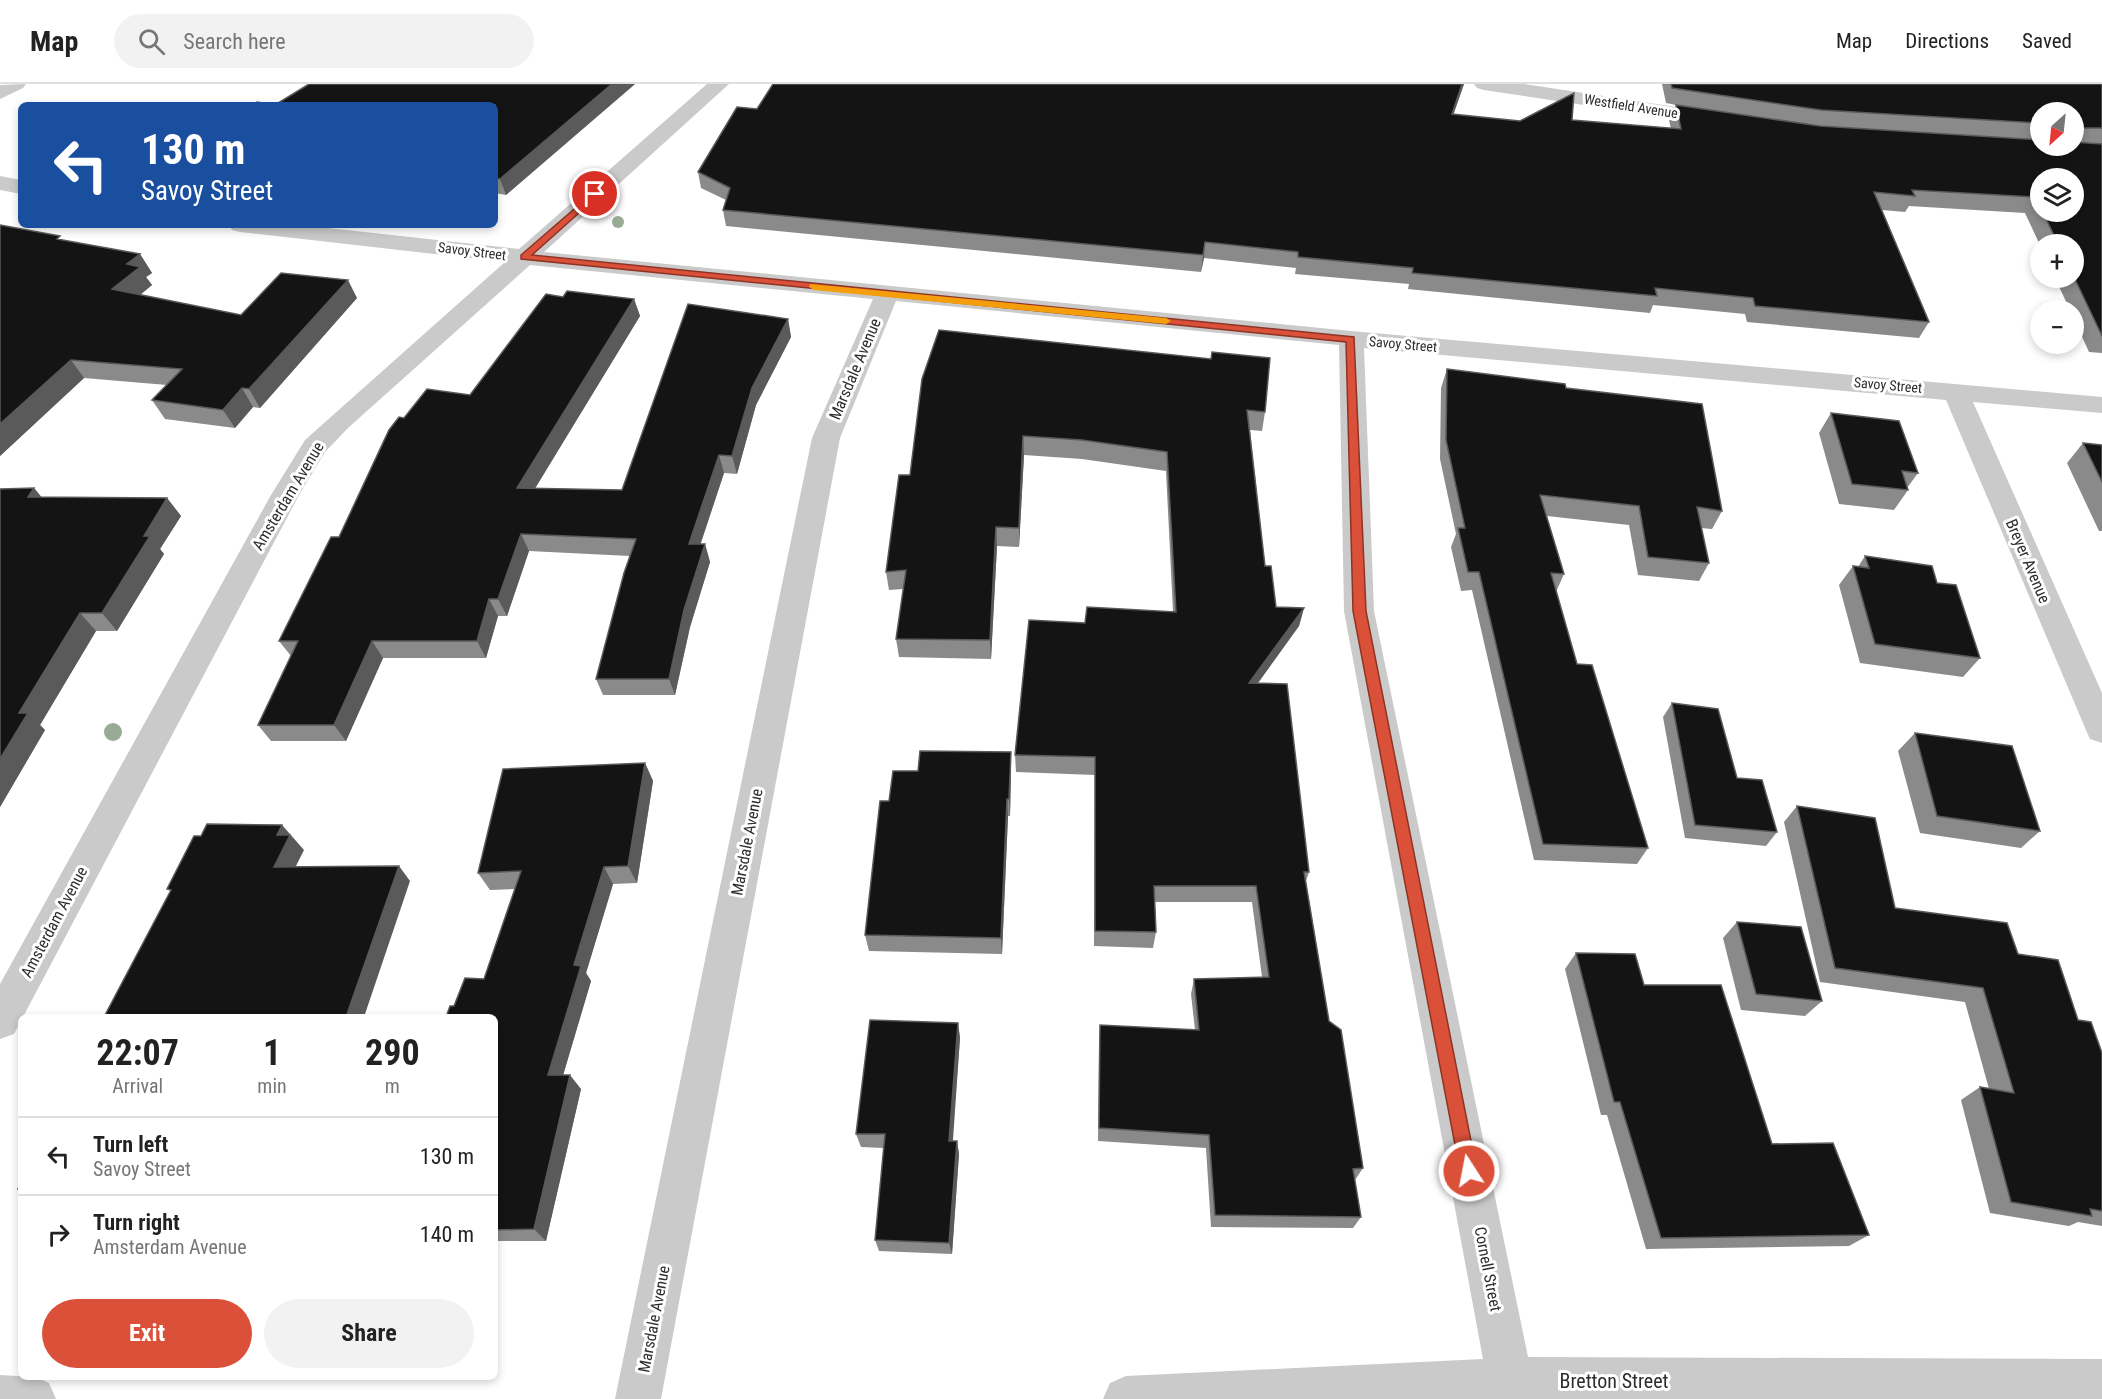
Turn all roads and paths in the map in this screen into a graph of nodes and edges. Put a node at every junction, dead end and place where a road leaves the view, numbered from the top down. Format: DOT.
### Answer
graph roads {
  1 [pos="16,84"];
  2 [pos="719,84"];
  3 [pos="1484,84"];
  4 [pos="0,93"];
  5 [pos="1731,121"];
  6 [pos="0,183"];
  7 [pos="18,186"];
  8 [pos="267,228"];
  9 [pos="524,257"];
  10 [pos="887,294"];
  11 [pos="1351,339"];
  12 [pos="1955,391"];
  13 [pos="2102,405"];
  14 [pos="2102,730"];
  15 [pos="0,1021"];
  16 [pos="1510,1380"];
  17 [pos="2102,1382"];
  18 [pos="0,1398"];
  19 [pos="33,1399"];
  20 [pos="638,1399"];
  21 [pos="1126,1399"];
  1 -- 4 [label="street"];
  2 -- 9 [label="street, Amsterdam Avenue"];
  3 -- 5 [label="street, Westfield Avenue"];
  6 -- 7 [label="street"];
  8 -- 9 [label="street, Savoy Street"];
  9 -- 10 [label="street, Savoy Street"];
  9 -- 15 [label="street, Amsterdam Avenue"];
  10 -- 11 [label="street, Savoy Street"];
  10 -- 20 [label="street, Marsdale Avenue"];
  11 -- 12 [label="street, Savoy Street"];
  11 -- 16 [label="street, Cornell Street"];
  12 -- 13 [label="street, Savoy Street"];
  12 -- 14 [label="street, Breyer Avenue"];
  16 -- 17 [label="street, Bretton Street"];
  16 -- 21 [label="street, Bretton Street"];
  18 -- 19 [label="street"];
}
